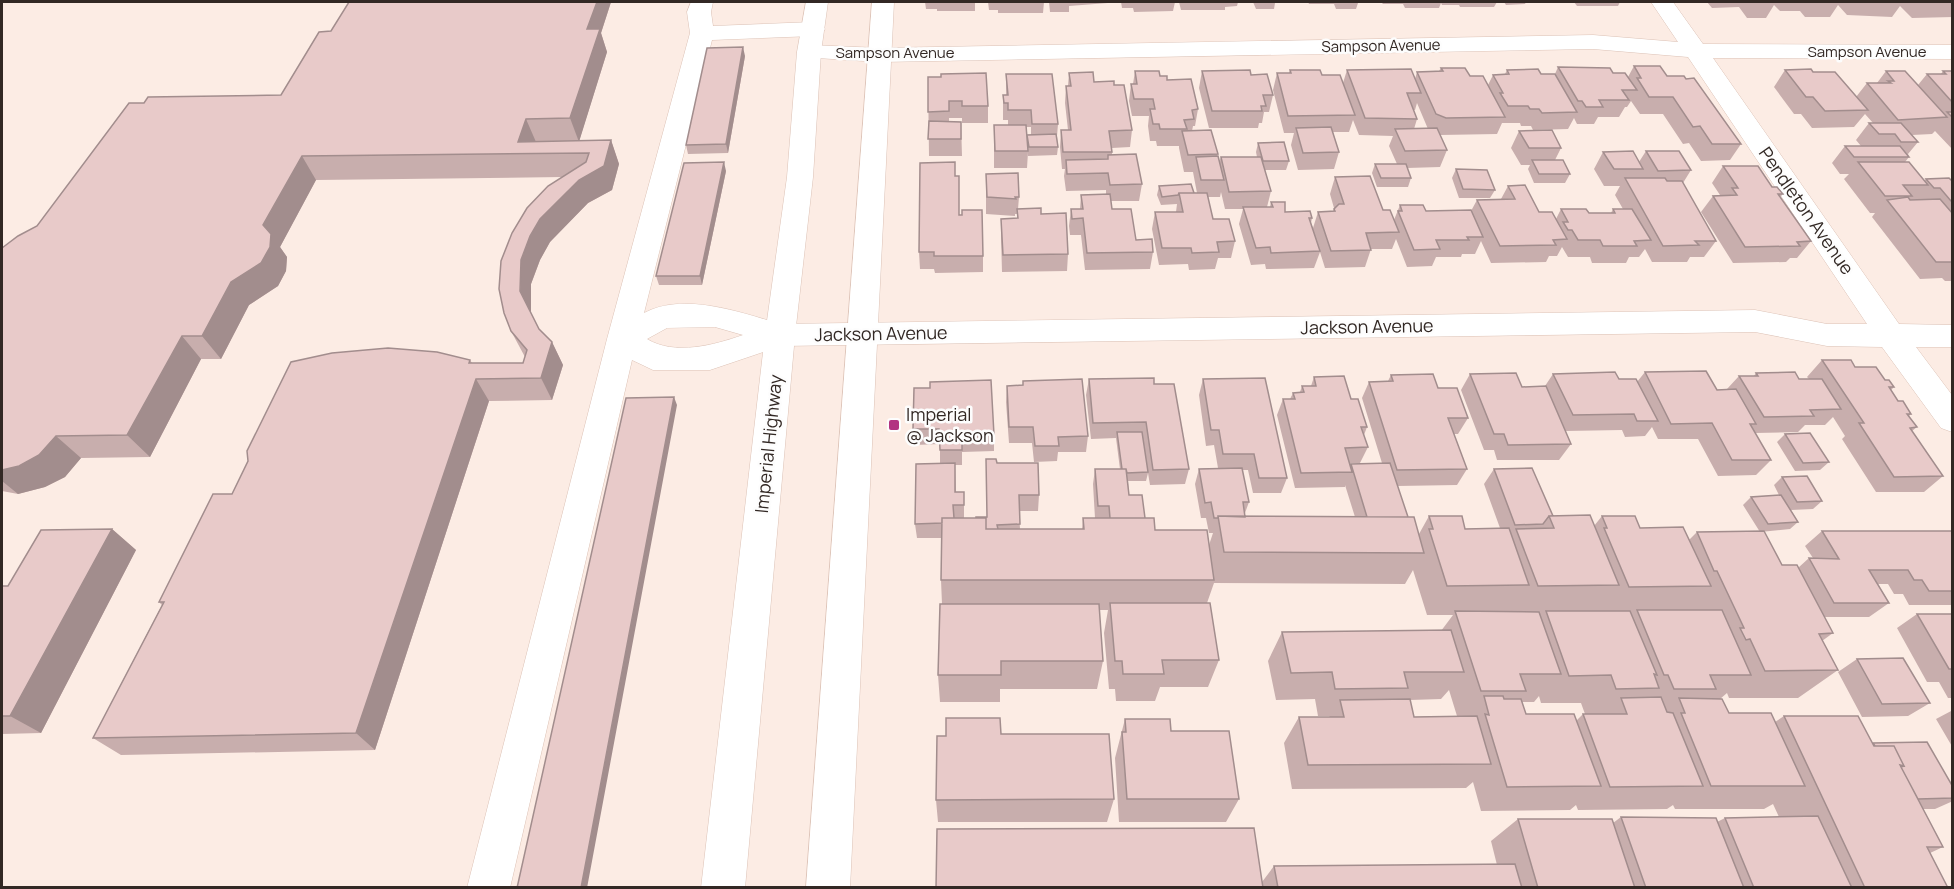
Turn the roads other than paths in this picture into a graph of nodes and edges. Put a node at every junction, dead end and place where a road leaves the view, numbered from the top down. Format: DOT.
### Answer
graph roads {
  1 [pos="702,2"];
  2 [pos="817,2"];
  3 [pos="884,2"];
  4 [pos="1662,2"];
  5 [pos="702,33"];
  6 [pos="811,40"];
  7 [pos="1696,51"];
  8 [pos="1953,52"];
  9 [pos="880,55"];
  10 [pos="861,334"];
  11 [pos="780,335"];
  12 [pos="1891,336"];
  13 [pos="1953,336"];
  14 [pos="622,339"];
  15 [pos="1953,418"];
  16 [pos="488,888"];
  17 [pos="723,888"];
  18 [pos="828,888"];
  1 -- 5 [label="street"];
  2 -- 6 [label="street, Imperial Highway"];
  3 -- 9 [label="street"];
  4 -- 7 [label="street, Pendleton Avenue"];
  5 -- 6 [label="street, Sampson Avenue"];
  5 -- 14 [label="street"];
  6 -- 9 [label="street, Sampson Avenue"];
  6 -- 11 [label="street, Imperial Highway"];
  7 -- 8 [label="street, Sampson Avenue"];
  7 -- 9 [label="street, Sampson Avenue"];
  7 -- 12 [label="street, Pendleton Avenue"];
  9 -- 10 [label="street"];
  10 -- 11 [label="street, Jackson Avenue"];
  10 -- 12 [label="street, Jackson Avenue"];
  10 -- 18 [label="street"];
  11 -- 14 [label="street"];
  11 -- 14 [label="street"];
  11 -- 17 [label="street, Imperial Highway"];
  12 -- 13 [label="street, Jackson Avenue"];
  12 -- 15 [label="street, Pendleton Avenue"];
  14 -- 16 [label="street"];
}
